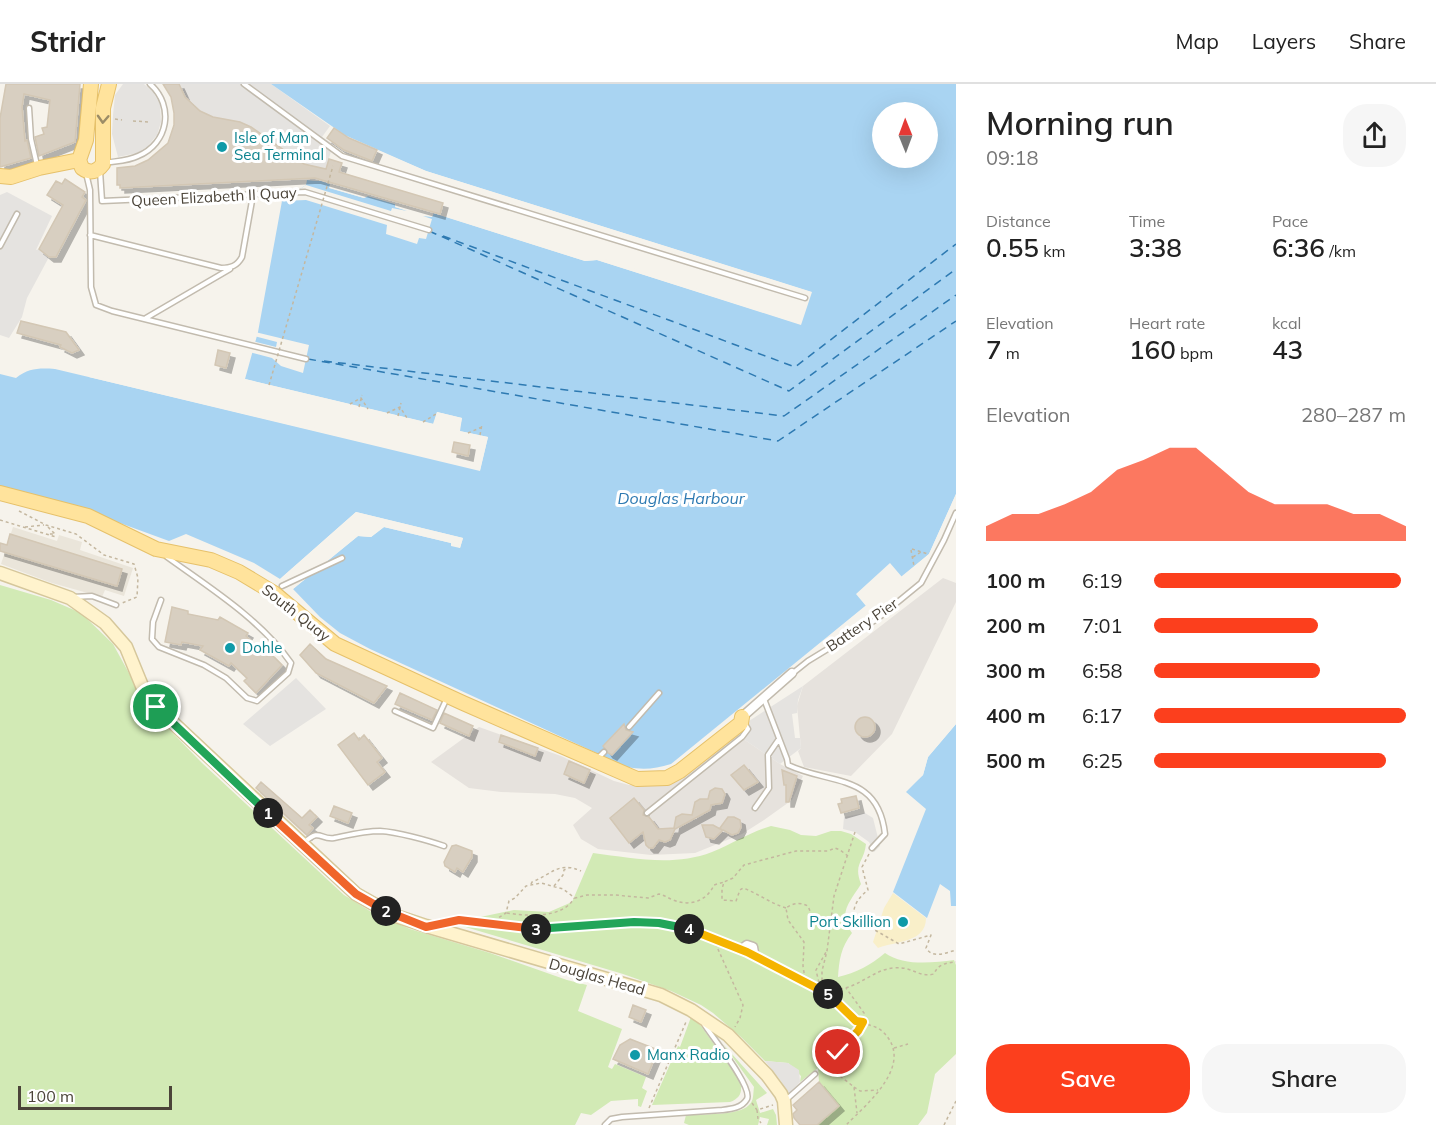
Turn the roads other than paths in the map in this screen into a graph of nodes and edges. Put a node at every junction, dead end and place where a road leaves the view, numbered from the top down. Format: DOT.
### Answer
graph roads {
  1 [pos="91,84"];
  2 [pos="109,84"];
  3 [pos="150,84"];
  4 [pos="244,84"];
  5 [pos="29,108"];
  6 [pos="82,161"];
  7 [pos="102,162"];
  8 [pos="39,168"];
  9 [pos="4,179"];
  10 [pos="254,195"];
  11 [pos="17,214"];
  12 [pos="429,230"];
  13 [pos="90,235"];
  14 [pos="0,246"];
  15 [pos="238,264"];
  16 [pos="806,298"];
  17 [pos="146,319"];
  18 [pos="306,359"];
  19 [pos="0,493"];
  20 [pos="956,513"];
  21 [pos="156,549"];
  22 [pos="342,558"];
  23 [pos="0,573"];
  24 [pos="282,586"];
  25 [pos="74,600"];
  26 [pos="160,600"];
  27 [pos="116,605"];
  28 [pos="792,673"];
  29 [pos="659,693"];
  30 [pos="448,696"];
  31 [pos="764,699"];
  32 [pos="395,711"];
  33 [pos="742,717"];
  34 [pos="628,727"];
  35 [pos="779,738"];
  36 [pos="653,780"];
  37 [pos="755,808"];
  38 [pos="647,813"];
  39 [pos="303,845"];
  40 [pos="444,846"];
  41 [pos="872,848"];
  42 [pos="702,1017"];
  43 [pos="815,1074"];
  44 [pos="780,1102"];
  45 [pos="605,1125"];
  46 [pos="786,1125"];
  1 -- 6 [label="main road"];
  2 -- 7 [label="main road, one-way"];
  3 -- 7 [label="lane"];
  4 -- 16 [label="lane"];
  5 -- 8 [label="lane"];
  6 -- 7 [label="main road"];
  6 -- 7 [label="main road"];
  6 -- 8 [label="main road"];
  6 -- 13 [label="lane"];
  7 -- 10 [label="lane, Queen Elizabeth II Quay"];
  8 -- 9 [label="main road"];
  10 -- 12 [label="lane, Queen Elizabeth II Quay"];
  10 -- 15 [label="lane"];
  11 -- 14 [label="lane"];
  13 -- 15 [label="lane"];
  13 -- 17 [label="lane"];
  15 -- 17 [label="lane"];
  17 -- 18 [label="lane"];
  19 -- 21 [label="main road, South Quay"];
  20 -- 28 [label="lane, Battery Pier"];
  21 -- 26 [label="lane"];
  21 -- 30 [label="main road, South Quay"];
  22 -- 24 [label="lane"];
  23 -- 25 [label="main road, Douglas Head"];
  25 -- 27 [label="lane"];
  25 -- 39 [label="main road, Douglas Head"];
  28 -- 31 [label="street, Battery Pier"];
  29 -- 34 [label="lane"];
  30 -- 32 [label="lane"];
  30 -- 36 [label="main road, South Quay"];
  31 -- 33 [label="street, Battery Pier"];
  31 -- 35 [label="lane"];
  33 -- 36 [label="main road, Battery Pier"];
  33 -- 38 [label="lane"];
  35 -- 37 [label="lane"];
  35 -- 41 [label="lane"];
  39 -- 40 [label="lane"];
  39 -- 42 [label="main road, Douglas Head"];
  42 -- 44 [label="main road, Douglas Head"];
  42 -- 45 [label="lane"];
  43 -- 44 [label="lane"];
  44 -- 46 [label="main road, Douglas Head"];
}
